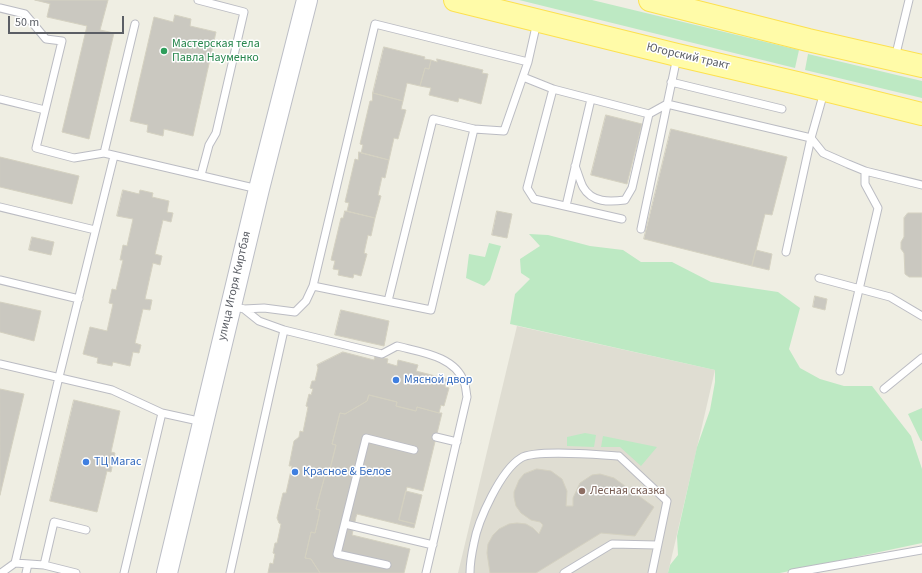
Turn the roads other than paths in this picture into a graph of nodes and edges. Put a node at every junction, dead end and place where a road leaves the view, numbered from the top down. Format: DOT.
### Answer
graph roads {
  1 [pos="198,0"];
  2 [pos="307,0"];
  3 [pos="455,0"];
  4 [pos="650,0"];
  5 [pos="909,0"];
  6 [pos="0,8"];
  7 [pos="538,20"];
  8 [pos="135,24"];
  9 [pos="678,55"];
  10 [pos="895,59"];
  11 [pos="528,62"];
  12 [pos="922,66"];
  13 [pos="522,77"];
  14 [pos="671,82"];
  15 [pos="553,89"];
  16 [pos="825,90"];
  17 [pos="0,99"];
  18 [pos="591,99"];
  19 [pos="667,104"];
  20 [pos="782,109"];
  21 [pos="45,110"];
  22 [pos="649,114"];
  23 [pos="922,114"];
  24 [pos="474,129"];
  25 [pos="811,138"];
  26 [pos="104,153"];
  27 [pos="114,156"];
  28 [pos="575,166"];
  29 [pos="865,171"];
  30 [pos="201,176"];
  31 [pos="922,185"];
  32 [pos="259,189"];
  33 [pos="566,206"];
  34 [pos="0,207"];
  35 [pos="622,219"];
  36 [pos="641,229"];
  37 [pos="95,230"];
  38 [pos="786,252"];
  39 [pos="819,278"];
  40 [pos="0,280"];
  41 [pos="313,286"];
  42 [pos="860,288"];
  43 [pos="78,298"];
  44 [pos="388,301"];
  45 [pos="237,307"];
  46 [pos="922,316"];
  47 [pos="284,330"];
  48 [pos="922,358"];
  49 [pos="0,364"];
  50 [pos="840,371"];
  51 [pos="58,377"];
  52 [pos="884,389"];
  53 [pos="162,413"];
  54 [pos="203,422"];
  55 [pos="436,437"];
  56 [pos="457,442"];
  57 [pos="414,450"];
  58 [pos="345,524"];
  59 [pos="86,530"];
  60 [pos="433,545"];
  61 [pos="657,545"];
  62 [pos="922,550"];
  63 [pos="15,563"];
  64 [pos="28,564"];
  65 [pos="44,565"];
  66 [pos="387,566"];
  67 [pos="1,573"];
  68 [pos="26,573"];
  69 [pos="76,573"];
  70 [pos="124,573"];
  71 [pos="167,573"];
  72 [pos="230,573"];
  73 [pos="426,573"];
  74 [pos="470,573"];
  75 [pos="564,573"];
  76 [pos="652,573"];
  77 [pos="792,573"];
  1 -- 30 [label="lane"];
  2 -- 32 [label="main road, улица Игоря Киртбая"];
  3 -- 7 [label="main road, Югорский тракт"];
  4 -- 10 [label="main road"];
  5 -- 10 [label="lane"];
  6 -- 21 [label="lane"];
  7 -- 9 [label="main road, Югорский тракт"];
  7 -- 11 [label="lane"];
  8 -- 26 [label="lane"];
  9 -- 14 [label="lane"];
  9 -- 16 [label="main road, Югорский тракт"];
  10 -- 12 [label="main road"];
  11 -- 13 [label="lane"];
  11 -- 41 [label="lane"];
  13 -- 15 [label="lane"];
  13 -- 24 [label="lane"];
  14 -- 19 [label="lane"];
  14 -- 20 [label="lane"];
  15 -- 18 [label="lane"];
  15 -- 33 [label="lane"];
  16 -- 23 [label="main road, Югорский тракт"];
  16 -- 25 [label="lane"];
  17 -- 21 [label="lane"];
  18 -- 22 [label="lane"];
  18 -- 28 [label="lane"];
  19 -- 22 [label="lane"];
  19 -- 25 [label="lane"];
  19 -- 36 [label="lane"];
  21 -- 26 [label="lane"];
  22 -- 28 [label="lane"];
  24 -- 44 [label="lane"];
  24 -- 44 [label="lane"];
  25 -- 29 [label="lane"];
  25 -- 38 [label="lane"];
  26 -- 27 [label="lane"];
  27 -- 30 [label="lane"];
  27 -- 37 [label="lane"];
  28 -- 33 [label="lane"];
  29 -- 31 [label="lane"];
  29 -- 42 [label="lane"];
  30 -- 32 [label="lane"];
  32 -- 45 [label="main road, улица Игоря Киртбая"];
  33 -- 35 [label="lane"];
  34 -- 37 [label="lane"];
  37 -- 43 [label="lane"];
  39 -- 42 [label="lane"];
  40 -- 43 [label="lane"];
  41 -- 44 [label="lane"];
  41 -- 45 [label="lane"];
  42 -- 46 [label="lane"];
  42 -- 50 [label="lane"];
  43 -- 51 [label="lane"];
  45 -- 47 [label="lane"];
  45 -- 54 [label="main road, улица Игоря Киртбая"];
  47 -- 56 [label="lane"];
  47 -- 72 [label="lane"];
  48 -- 52 [label="lane"];
  49 -- 51 [label="lane"];
  51 -- 53 [label="lane"];
  51 -- 63 [label="lane"];
  53 -- 54 [label="lane"];
  53 -- 70 [label="lane"];
  54 -- 71 [label="main road, улица Игоря Киртбая"];
  55 -- 56 [label="lane"];
  56 -- 60 [label="lane"];
  57 -- 58 [label="lane"];
  58 -- 60 [label="lane"];
  58 -- 66 [label="lane"];
  59 -- 65 [label="lane"];
  60 -- 73 [label="lane"];
  61 -- 74 [label="lane"];
  61 -- 75 [label="lane"];
  61 -- 76 [label="lane"];
  62 -- 77 [label="lane"];
  63 -- 64 [label="lane"];
  63 -- 67 [label="lane"];
  64 -- 65 [label="lane"];
  64 -- 68 [label="lane"];
  65 -- 69 [label="lane"];
}
